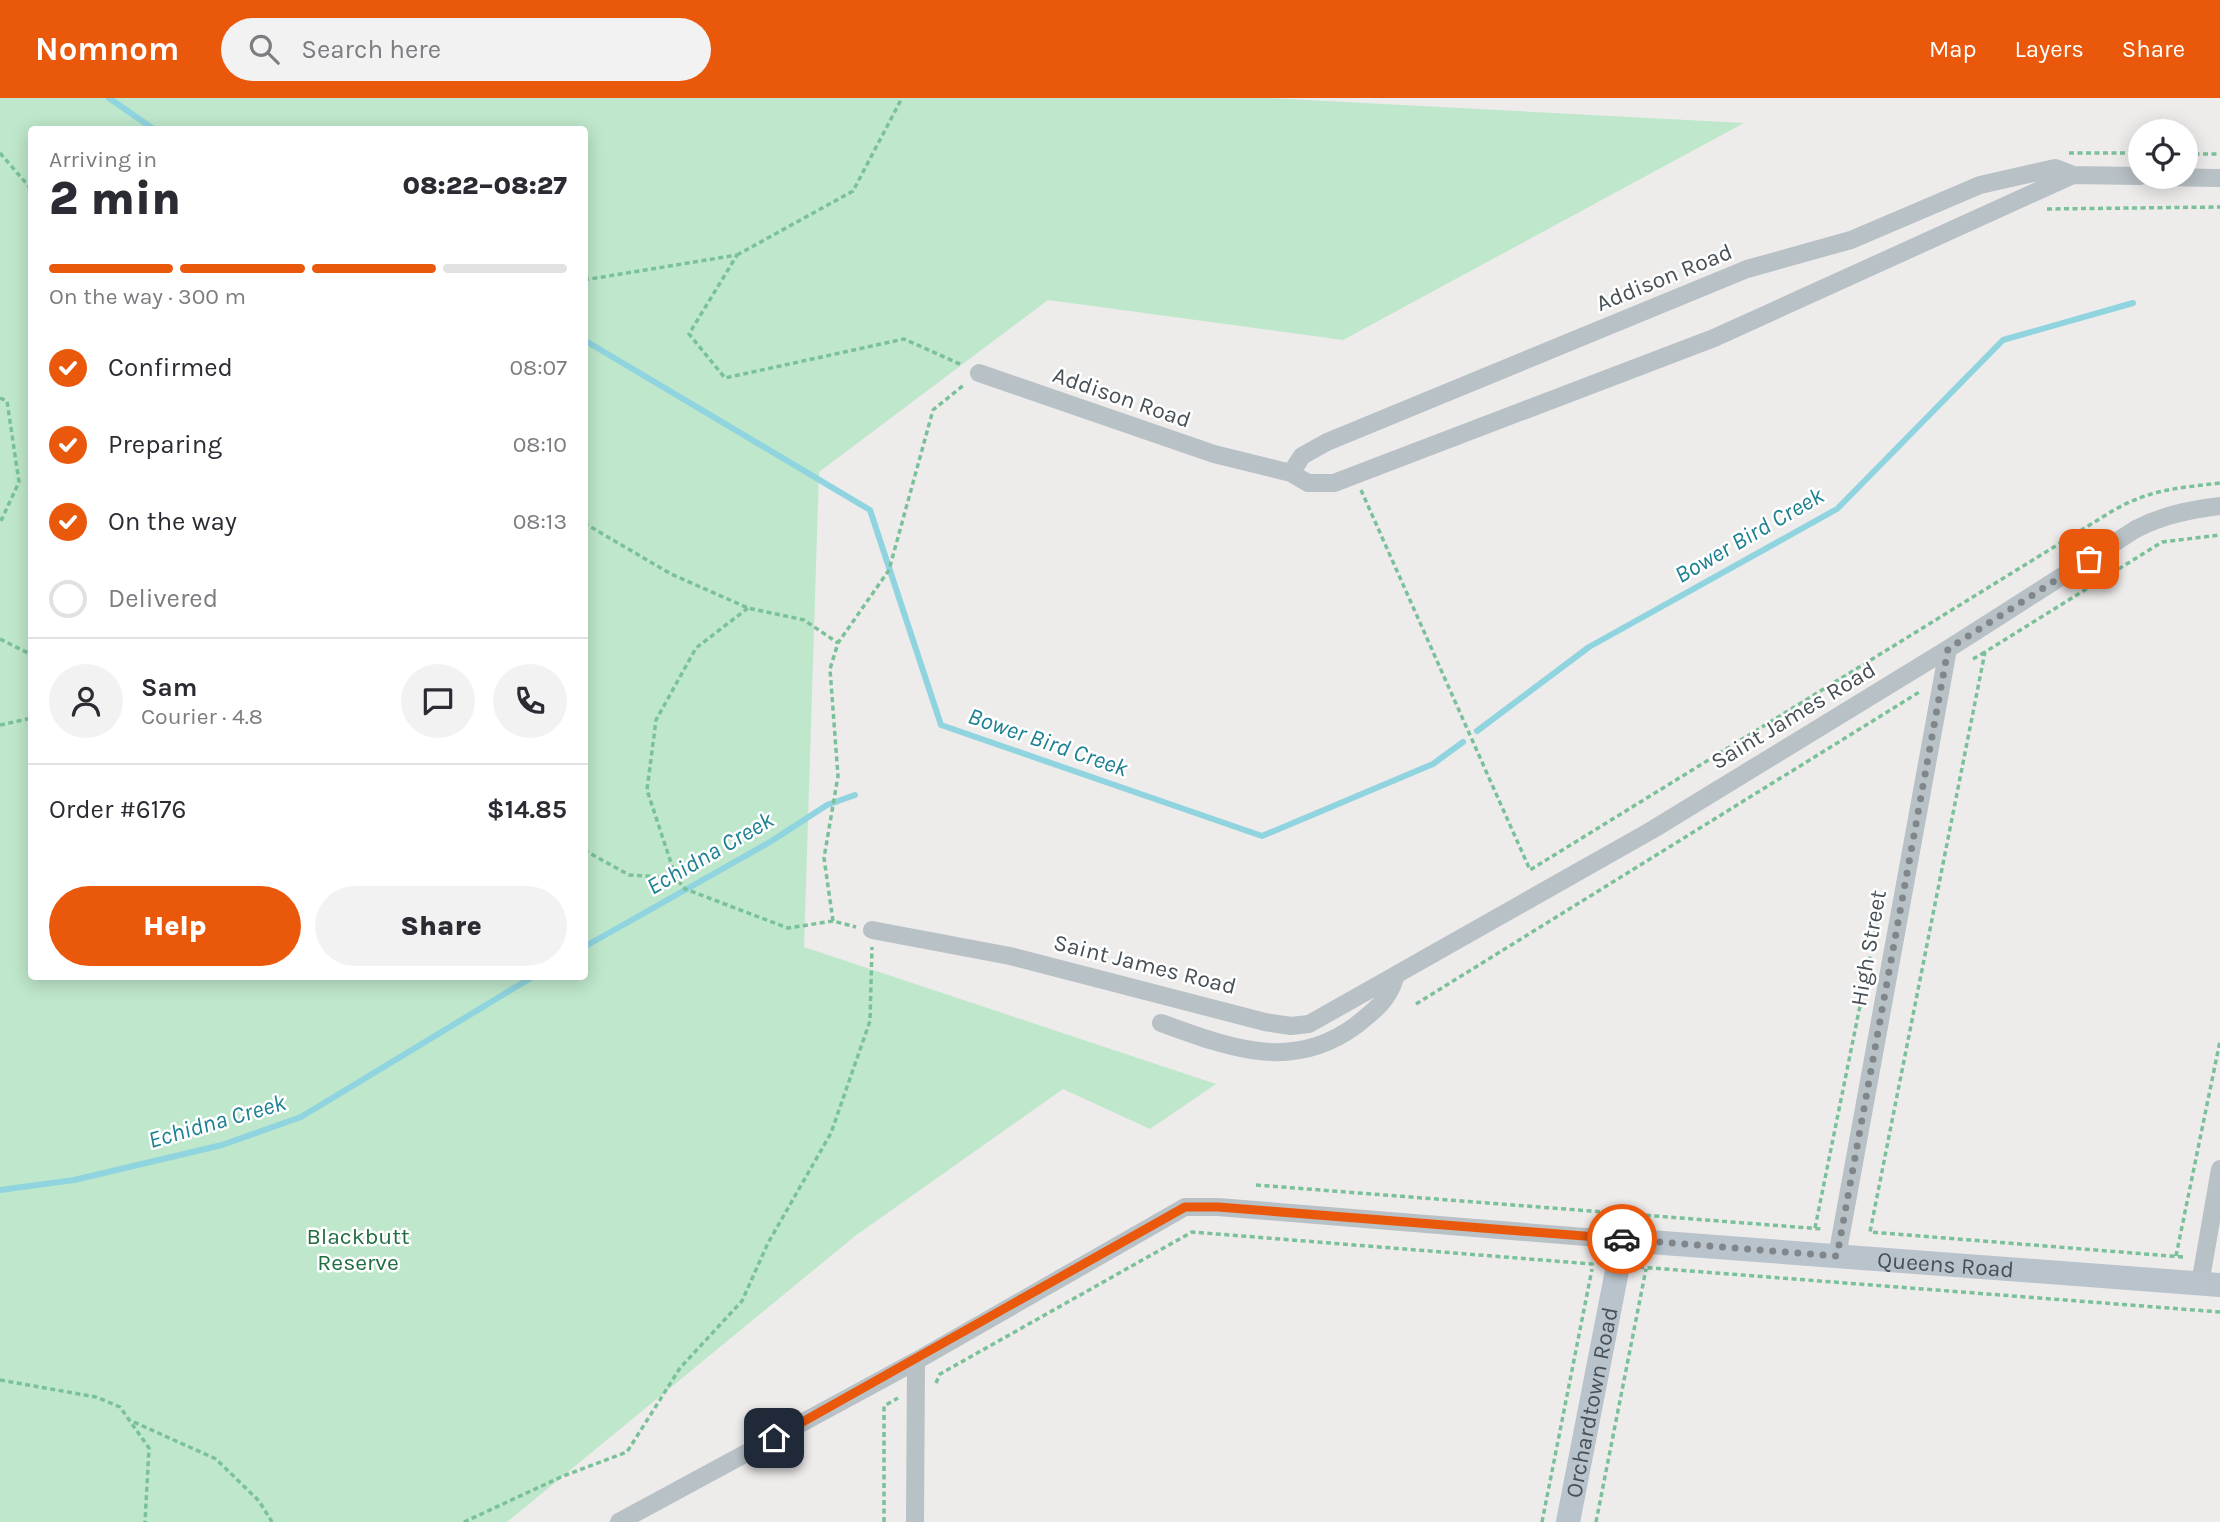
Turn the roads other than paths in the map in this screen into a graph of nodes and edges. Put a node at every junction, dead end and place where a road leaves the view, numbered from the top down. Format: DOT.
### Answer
graph roads {
  1 [pos="2073,175"];
  2 [pos="2128,176"];
  3 [pos="2198,178"];
  4 [pos="2220,178"];
  5 [pos="979,373"];
  6 [pos="1291,473"];
  7 [pos="2220,506"];
  8 [pos="1948,649"];
  9 [pos="872,930"];
  10 [pos="1395,978"];
  11 [pos="1161,1023"];
  12 [pos="2220,1169"];
  13 [pos="1623,1240"];
  14 [pos="1837,1256"];
  15 [pos="2210,1284"];
  16 [pos="916,1361"];
  17 [pos="619,1522"];
  18 [pos="915,1522"];
  19 [pos="1568,1522"];
  1 -- 2 [label="street, Addison Road"];
  1 -- 6 [label="street, Addison Road"];
  1 -- 6 [label="street, Addison Road"];
  3 -- 4 [label="street"];
  5 -- 6 [label="street, Addison Road"];
  7 -- 8 [label="street, Saint James Road"];
  8 -- 10 [label="street, Saint James Road"];
  8 -- 14 [label="street, High Street"];
  9 -- 10 [label="street, Saint James Road"];
  10 -- 11 [label="street"];
  12 -- 15 [label="street"];
  13 -- 14 [label="street, Queens Road"];
  13 -- 16 [label="street, Queens Road"];
  13 -- 19 [label="street, Orchardtown Road"];
  14 -- 15 [label="street, Queens Road"];
  16 -- 17 [label="street, Queens Road"];
  16 -- 18 [label="street"];
}
